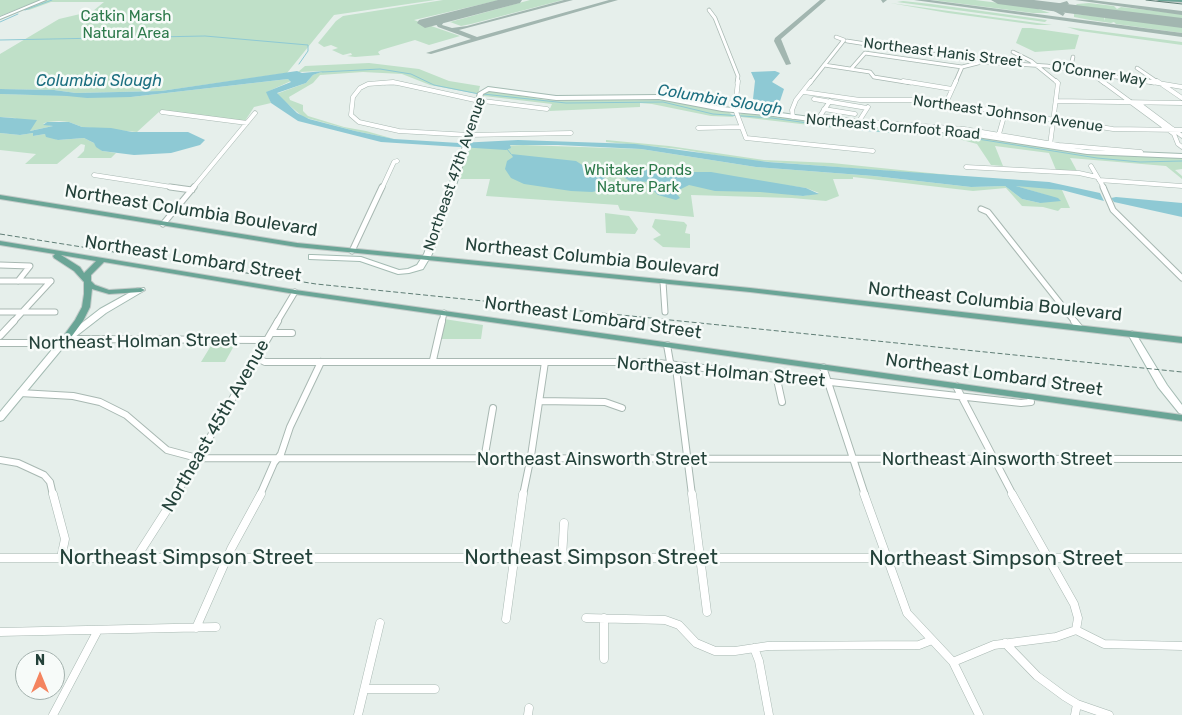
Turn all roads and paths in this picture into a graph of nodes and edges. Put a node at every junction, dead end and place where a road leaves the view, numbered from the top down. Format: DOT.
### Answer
graph roads {
  1 [pos="44,0"];
  2 [pos="1159,0"];
  3 [pos="1182,1"];
  4 [pos="709,10"];
  5 [pos="0,18"];
  6 [pos="836,37"];
  7 [pos="847,41"];
  8 [pos="1013,52"];
  9 [pos="1073,57"];
  10 [pos="982,62"];
  11 [pos="824,65"];
  12 [pos="962,66"];
  13 [pos="1038,66"];
  14 [pos="1137,68"];
  15 [pos="851,70"];
  16 [pos="1070,70"];
  17 [pos="1091,73"];
  18 [pos="1097,74"];
  19 [pos="1110,76"];
  20 [pos="1102,77"];
  21 [pos="1159,83"];
  22 [pos="1182,87"];
  23 [pos="952,88"];
  24 [pos="804,92"];
  25 [pos="481,95"];
  26 [pos="1182,98"];
  27 [pos="814,99"];
  28 [pos="866,100"];
  29 [pos="830,101"];
  30 [pos="1056,101"];
  31 [pos="946,103"];
  32 [pos="1132,103"];
  33 [pos="1137,103"];
  34 [pos="1182,103"];
  35 [pos="867,108"];
  36 [pos="547,109"];
  37 [pos="824,109"];
  38 [pos="162,112"];
  39 [pos="255,113"];
  40 [pos="1005,113"];
  41 [pos="736,114"];
  42 [pos="855,114"];
  43 [pos="793,117"];
  44 [pos="861,118"];
  45 [pos="1053,120"];
  46 [pos="246,123"];
  47 [pos="741,127"];
  48 [pos="698,128"];
  49 [pos="1169,130"];
  50 [pos="1175,130"];
  51 [pos="1182,130"];
  52 [pos="571,133"];
  53 [pos="999,134"];
  54 [pos="469,135"];
  55 [pos="1182,136"];
  56 [pos="1050,145"];
  57 [pos="466,146"];
  58 [pos="1182,146"];
  59 [pos="873,151"];
  60 [pos="1141,152"];
  61 [pos="1182,156"];
  62 [pos="397,161"];
  63 [pos="1091,166"];
  64 [pos="966,167"];
  65 [pos="94,175"];
  66 [pos="1098,178"];
  67 [pos="1182,186"];
  68 [pos="192,190"];
  69 [pos="0,198"];
  70 [pos="981,210"];
  71 [pos="163,224"];
  72 [pos="0,243"];
  73 [pos="352,251"];
  74 [pos="51,252"];
  75 [pos="312,257"];
  76 [pos="425,258"];
  77 [pos="102,260"];
  78 [pos="0,265"];
  79 [pos="1182,278"];
  80 [pos="0,281"];
  81 [pos="18,281"];
  82 [pos="87,282"];
  83 [pos="663,282"];
  84 [pos="141,290"];
  85 [pos="295,292"];
  86 [pos="0,312"];
  87 [pos="22,312"];
  88 [pos="55,312"];
  89 [pos="665,312"];
  90 [pos="444,314"];
  91 [pos="1079,327"];
  92 [pos="271,333"];
  93 [pos="292,333"];
  94 [pos="1132,334"];
  95 [pos="0,336"];
  96 [pos="265,340"];
  97 [pos="1182,340"];
  98 [pos="63,342"];
  99 [pos="0,343"];
  100 [pos="667,345"];
  101 [pos="257,358"];
  102 [pos="433,360"];
  103 [pos="322,362"];
  104 [pos="545,362"];
  105 [pos="672,365"];
  106 [pos="823,367"];
  107 [pos="776,376"];
  108 [pos="827,382"];
  109 [pos="956,386"];
  110 [pos="20,393"];
  111 [pos="961,396"];
  112 [pos="1030,397"];
  113 [pos="539,401"];
  114 [pos="782,402"];
  115 [pos="493,408"];
  116 [pos="622,408"];
  117 [pos="1182,411"];
  118 [pos="0,417"];
  119 [pos="1182,418"];
  120 [pos="197,458"];
  121 [pos="1182,459"];
  122 [pos="0,460"];
  123 [pos="277,460"];
  124 [pos="484,460"];
  125 [pos="530,460"];
  126 [pos="686,460"];
  127 [pos="852,460"];
  128 [pos="994,460"];
  129 [pos="564,524"];
  130 [pos="0,558"];
  131 [pos="61,558"];
  132 [pos="136,558"];
  133 [pos="227,558"];
  134 [pos="516,558"];
  135 [pos="562,558"];
  136 [pos="1048,558"];
  137 [pos="1182,558"];
  138 [pos="700,559"];
  139 [pos="887,559"];
  140 [pos="707,612"];
  141 [pos="586,618"];
  142 [pos="604,618"];
  143 [pos="506,619"];
  144 [pos="380,623"];
  145 [pos="216,627"];
  146 [pos="196,628"];
  147 [pos="98,630"];
  148 [pos="1076,630"];
  149 [pos="0,632"];
  150 [pos="932,640"];
  151 [pos="1005,643"];
  152 [pos="1182,646"];
  153 [pos="754,648"];
  154 [pos="604,659"];
  155 [pos="953,662"];
  156 [pos="364,689"];
  157 [pos="435,689"];
  158 [pos="1077,704"];
  159 [pos="53,715"];
  160 [pos="358,715"];
  161 [pos="769,715"];
  162 [pos="977,715"];
  163 [pos="1074,715"];
  164 [pos="1108,715"];
  1 -- 5 [label="street"];
  2 -- 3 [label="main road"];
  4 -- 41 [label="street"];
  6 -- 11 [label="street"];
  7 -- 10 [label="street, Northeast Hanis Street"];
  8 -- 13 [label="street"];
  9 -- 16 [label="street"];
  10 -- 12 [label="street"];
  10 -- 13 [label="street, Northeast Hanis Street"];
  11 -- 15 [label="street"];
  11 -- 24 [label="street"];
  12 -- 15 [label="street"];
  12 -- 23 [label="street"];
  13 -- 16 [label="street, O'Conner Way"];
  13 -- 30 [label="street"];
  14 -- 21 [label="street"];
  15 -- 23 [label="street"];
  16 -- 17 [label="street, O'Conner Way"];
  17 -- 18 [label="street, O'Conner Way"];
  17 -- 32 [label="street"];
  18 -- 19 [label="street, O'Conner Way"];
  18 -- 20 [label="street"];
  19 -- 20 [label="street"];
  19 -- 21 [label="street, O'Conner Way"];
  20 -- 33 [label="street"];
  21 -- 22 [label="street, O'Conner Way"];
  21 -- 26 [label="street"];
  23 -- 31 [label="street"];
  24 -- 28 [label="street, Northeast Johnson Avenue"];
  24 -- 43 [label="street"];
  25 -- 36 [label="street"];
  25 -- 41 [label="street, Northeast Cornfoot Road"];
  25 -- 54 [label="street, Northeast 47th Avenue"];
  25 -- 54 [label="street"];
  27 -- 29 [label="street"];
  28 -- 31 [label="street, Northeast Johnson Avenue"];
  28 -- 35 [label="street"];
  29 -- 35 [label="street"];
  29 -- 37 [label="street"];
  30 -- 32 [label="street"];
  30 -- 45 [label="street"];
  31 -- 40 [label="street, Northeast Johnson Avenue"];
  32 -- 33 [label="street"];
  32 -- 49 [label="street"];
  33 -- 34 [label="street"];
  33 -- 50 [label="street"];
  35 -- 44 [label="street"];
  37 -- 42 [label="street"];
  37 -- 53 [label="street"];
  38 -- 46 [label="street"];
  39 -- 46 [label="street"];
  40 -- 45 [label="street, Northeast Johnson Avenue"];
  40 -- 53 [label="street"];
  41 -- 43 [label="street, Northeast Cornfoot Road"];
  41 -- 47 [label="street"];
  43 -- 56 [label="street, Northeast Cornfoot Road"];
  45 -- 49 [label="street, Northeast Johnson Avenue"];
  45 -- 56 [label="street"];
  46 -- 68 [label="street"];
  47 -- 48 [label="street"];
  47 -- 59 [label="street"];
  49 -- 50 [label="street, Northeast Johnson Avenue"];
  49 -- 58 [label="street"];
  50 -- 51 [label="street, Northeast Johnson Avenue"];
  50 -- 55 [label="street"];
  52 -- 54 [label="street"];
  53 -- 56 [label="street"];
  54 -- 57 [label="street, Northeast 47th Avenue"];
  56 -- 60 [label="street"];
  56 -- 61 [label="street, Northeast Cornfoot Road"];
  57 -- 76 [label="street, Northeast 47th Avenue"];
  62 -- 73 [label="street"];
  63 -- 66 [label="street"];
  64 -- 66 [label="street"];
  65 -- 68 [label="street"];
  66 -- 67 [label="street"];
  66 -- 79 [label="street"];
  68 -- 71 [label="street"];
  69 -- 71 [label="main road, Northeast Columbia Boulevard"];
  70 -- 91 [label="street"];
  71 -- 73 [label="main road, Northeast Columbia Boulevard"];
  72 -- 74 [label="main road, Northeast Lombard Street"];
  73 -- 76 [label="main road, Northeast Columbia Boulevard"];
  74 -- 77 [label="main road, Northeast Lombard Street"];
  74 -- 82 [label="main road"];
  75 -- 76 [label="street"];
  76 -- 83 [label="main road, Northeast Columbia Boulevard"];
  77 -- 82 [label="main road"];
  77 -- 85 [label="main road, Northeast Lombard Street"];
  78 -- 81 [label="street"];
  80 -- 81 [label="street"];
  81 -- 87 [label="street"];
  82 -- 84 [label="main road"];
  82 -- 98 [label="main road"];
  83 -- 89 [label="street"];
  83 -- 91 [label="main road, Northeast Columbia Boulevard"];
  84 -- 98 [label="street"];
  85 -- 90 [label="main road, Northeast Lombard Street"];
  85 -- 92 [label="street, Northeast 45th Avenue"];
  86 -- 87 [label="street"];
  87 -- 88 [label="street"];
  87 -- 95 [label="street"];
  90 -- 100 [label="main road, Northeast Lombard Street"];
  90 -- 102 [label="street"];
  91 -- 94 [label="main road, Northeast Columbia Boulevard"];
  92 -- 93 [label="street"];
  92 -- 96 [label="street, Northeast 45th Avenue"];
  94 -- 97 [label="main road, Northeast Columbia Boulevard"];
  94 -- 117 [label="street"];
  96 -- 98 [label="street, Northeast Holman Street"];
  96 -- 101 [label="street, Northeast 45th Avenue"];
  98 -- 99 [label="street, Northeast Holman Street"];
  98 -- 110 [label="street"];
  100 -- 105 [label="street"];
  100 -- 106 [label="main road, Northeast Lombard Street"];
  101 -- 103 [label="street, Northeast Holman Street"];
  101 -- 120 [label="street, Northeast 45th Avenue"];
  102 -- 103 [label="street, Northeast Holman Street"];
  102 -- 104 [label="street, Northeast Holman Street"];
  103 -- 123 [label="street"];
  104 -- 105 [label="street, Northeast Holman Street"];
  104 -- 113 [label="street"];
  105 -- 107 [label="street, Northeast Holman Street"];
  105 -- 126 [label="street"];
  106 -- 108 [label="street"];
  106 -- 109 [label="main road, Northeast Lombard Street"];
  107 -- 108 [label="street, Northeast Holman Street"];
  107 -- 114 [label="street"];
  108 -- 111 [label="street, Northeast Holman Street"];
  108 -- 127 [label="street"];
  109 -- 111 [label="street"];
  109 -- 112 [label="main road, Northeast Lombard Street"];
  110 -- 118 [label="street"];
  110 -- 120 [label="street, Northeast Ainsworth Street"];
  111 -- 112 [label="street, Northeast Holman Street"];
  111 -- 128 [label="street"];
  112 -- 119 [label="main road, Northeast Lombard Street"];
  113 -- 116 [label="street"];
  113 -- 125 [label="street"];
  115 -- 124 [label="street"];
  120 -- 123 [label="street, Northeast Ainsworth Street"];
  120 -- 132 [label="street, Northeast 45th Avenue"];
  121 -- 128 [label="street, Northeast Ainsworth Street"];
  122 -- 131 [label="street"];
  123 -- 124 [label="street, Northeast Ainsworth Street"];
  123 -- 133 [label="street"];
  124 -- 125 [label="street, Northeast Ainsworth Street"];
  125 -- 126 [label="street, Northeast Ainsworth Street"];
  125 -- 134 [label="street"];
  126 -- 127 [label="street, Northeast Ainsworth Street"];
  126 -- 138 [label="street"];
  127 -- 128 [label="street, Northeast Ainsworth Street"];
  127 -- 139 [label="street"];
  128 -- 136 [label="street"];
  129 -- 135 [label="street"];
  130 -- 131 [label="street, Northeast Simpson Street"];
  131 -- 132 [label="street, Northeast Simpson Street"];
  132 -- 133 [label="street, Northeast Simpson Street"];
  133 -- 134 [label="street, Northeast Simpson Street"];
  133 -- 146 [label="street"];
  134 -- 135 [label="street, Northeast Simpson Street"];
  134 -- 143 [label="street"];
  135 -- 138 [label="street, Northeast Simpson Street"];
  136 -- 137 [label="street, Northeast Simpson Street"];
  136 -- 139 [label="street, Northeast Simpson Street"];
  136 -- 148 [label="street"];
  138 -- 139 [label="street, Northeast Simpson Street"];
  138 -- 140 [label="street"];
  139 -- 150 [label="street"];
  141 -- 142 [label="street"];
  142 -- 153 [label="street"];
  142 -- 154 [label="street"];
  144 -- 156 [label="street"];
  145 -- 146 [label="street"];
  146 -- 147 [label="street"];
  147 -- 149 [label="street"];
  147 -- 159 [label="street"];
  148 -- 151 [label="street"];
  148 -- 152 [label="street"];
  150 -- 153 [label="street"];
  150 -- 155 [label="street"];
  151 -- 155 [label="street"];
  151 -- 158 [label="street"];
  153 -- 161 [label="street"];
  155 -- 162 [label="street"];
  156 -- 157 [label="street"];
  156 -- 160 [label="street"];
  158 -- 163 [label="street"];
  158 -- 164 [label="street"];
}
